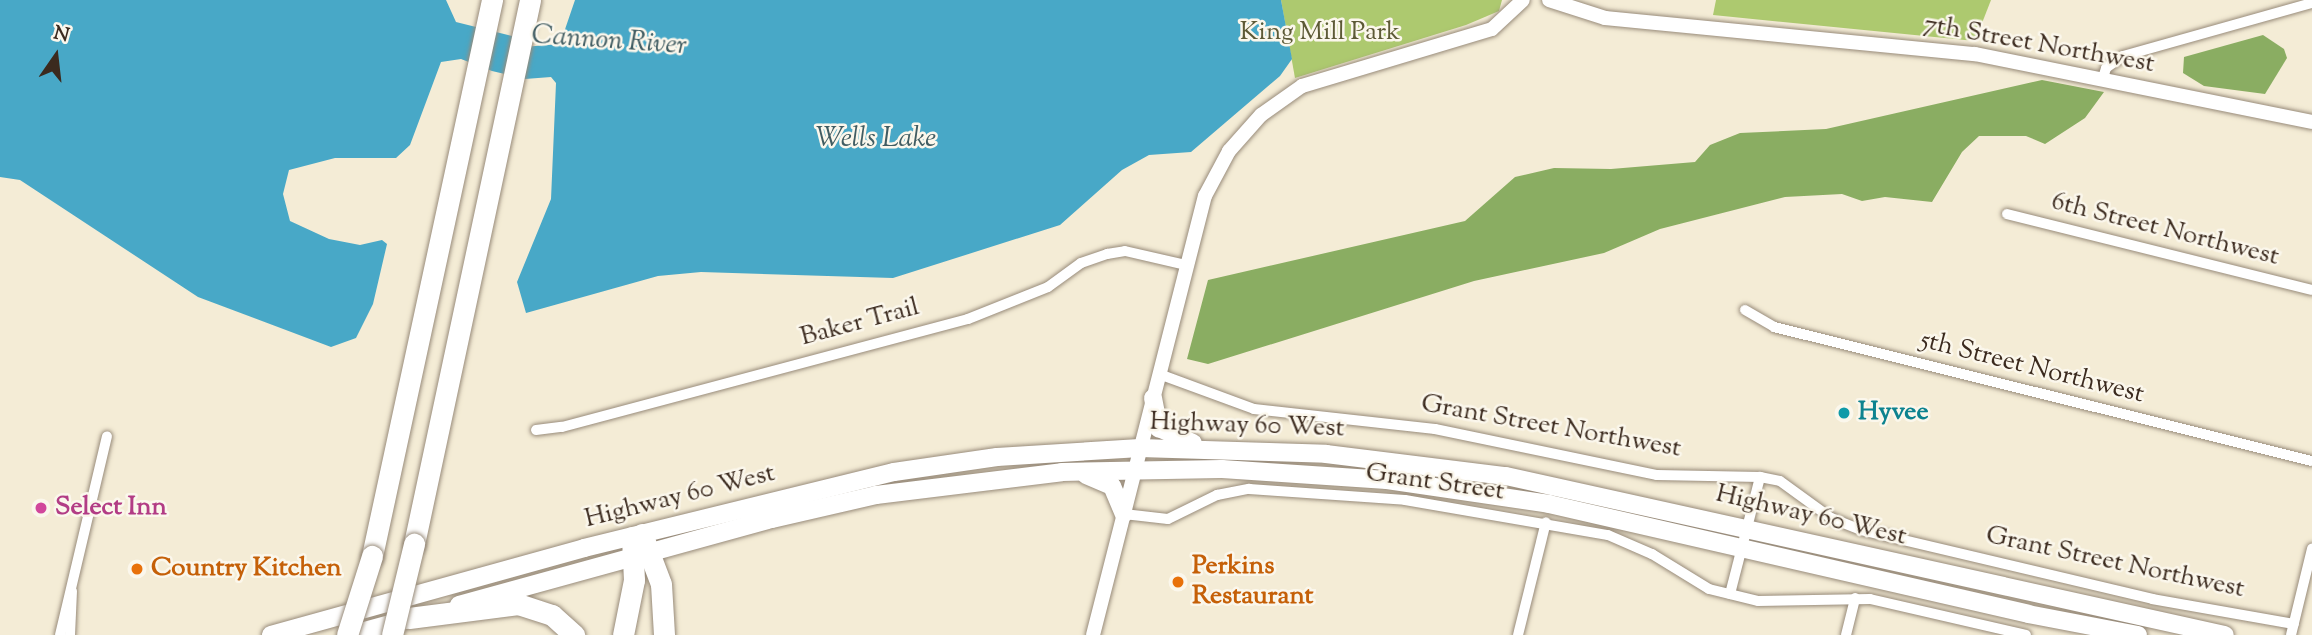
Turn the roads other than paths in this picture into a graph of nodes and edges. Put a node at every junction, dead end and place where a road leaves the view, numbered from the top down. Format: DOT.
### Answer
graph roads {
  1 [pos="530,0"];
  2 [pos="1523,0"];
  3 [pos="1549,0"];
  4 [pos="2312,3"];
  5 [pos="490,10"];
  6 [pos="2103,78"];
  7 [pos="2312,122"];
  8 [pos="2007,214"];
  9 [pos="1186,265"];
  10 [pos="2312,290"];
  11 [pos="1745,310"];
  12 [pos="1159,374"];
  13 [pos="1153,398"];
  14 [pos="536,430"];
  15 [pos="107,436"];
  16 [pos="1140,448"];
  17 [pos="1227,449"];
  18 [pos="2312,461"];
  19 [pos="1135,468"];
  20 [pos="1062,472"];
  21 [pos="1760,477"];
  22 [pos="1124,514"];
  23 [pos="1546,522"];
  24 [pos="1748,527"];
  25 [pos="414,544"];
  26 [pos="640,544"];
  27 [pos="1741,547"];
  28 [pos="2312,549"];
  29 [pos="72,591"];
  30 [pos="1730,594"];
  31 [pos="1855,598"];
  32 [pos="404,627"];
  33 [pos="2292,629"];
  34 [pos="60,635"];
  35 [pos="70,635"];
  36 [pos="271,635"];
  37 [pos="350,635"];
  38 [pos="391,635"];
  39 [pos="574,635"];
  40 [pos="623,635"];
  41 [pos="664,635"];
  42 [pos="1093,635"];
  43 [pos="1518,635"];
  44 [pos="1846,635"];
  45 [pos="2026,635"];
  46 [pos="2138,635"];
  47 [pos="2225,635"];
  1 -- 25 [label="highway"];
  2 -- 9 [label="street"];
  3 -- 6 [label="street, 7th Street Northwest"];
  4 -- 6 [label="street"];
  5 -- 37 [label="highway, bridge"];
  6 -- 7 [label="street, 7th Street Northwest"];
  8 -- 10 [label="street, 6th Street Northwest"];
  9 -- 12 [label="street"];
  9 -- 14 [label="street, Baker Trail"];
  11 -- 18 [label="street, 5th Street Northwest"];
  12 -- 13 [label="street"];
  12 -- 21 [label="street, Grant Street Northwest"];
  13 -- 16 [label="street"];
  13 -- 17 [label="main road"];
  15 -- 29 [label="street"];
  16 -- 17 [label="main road, Highway 60 West"];
  16 -- 19 [label="street"];
  16 -- 26 [label="main road, Highway 60 West"];
  17 -- 24 [label="main road, Highway 60 West"];
  19 -- 20 [label="main road, Highway 60 West"];
  19 -- 22 [label="street"];
  19 -- 27 [label="main road, Highway 60 West"];
  20 -- 22 [label="main road"];
  20 -- 26 [label="main road, Highway 60 West"];
  21 -- 24 [label="street"];
  21 -- 33 [label="street, Grant Street Northwest"];
  22 -- 23 [label="street, Grant Street"];
  22 -- 42 [label="street"];
  23 -- 30 [label="street, Grant Street"];
  23 -- 43 [label="street"];
  24 -- 27 [label="street"];
  24 -- 47 [label="main road, Highway 60 West"];
  25 -- 32 [label="highway, bridge"];
  25 -- 38 [label="highway, bridge"];
  26 -- 32 [label="main road, Highway 60 West"];
  26 -- 36 [label="main road, Highway 60 West"];
  26 -- 40 [label="highway"];
  26 -- 41 [label="highway"];
  27 -- 30 [label="street"];
  27 -- 46 [label="main road, Highway 60 West"];
  28 -- 33 [label="street"];
  29 -- 34 [label="street"];
  29 -- 35 [label="street"];
  30 -- 31 [label="street, Grant Street"];
  31 -- 44 [label="street"];
  31 -- 45 [label="street, Grant Street"];
  32 -- 37 [label="main road, Highway 60 West"];
  32 -- 39 [label="highway"];
}
